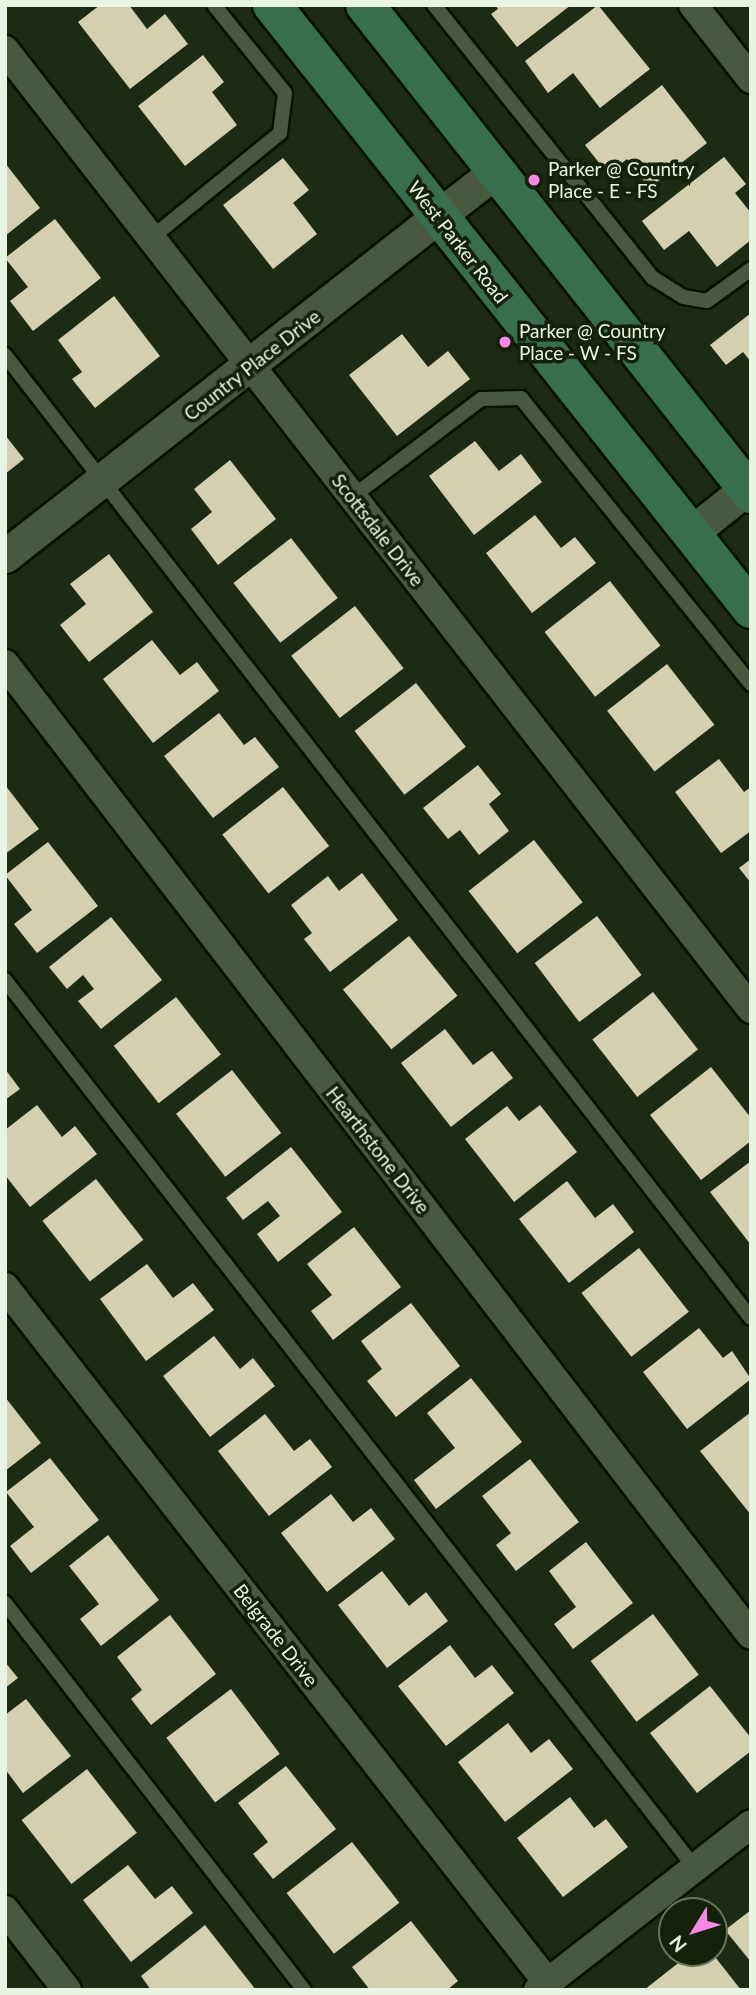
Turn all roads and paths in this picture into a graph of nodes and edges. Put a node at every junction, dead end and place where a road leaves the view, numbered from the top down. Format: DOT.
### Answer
graph roads {
  1 [pos="214,5"];
  2 [pos="272,5"];
  3 [pos="365,5"];
  4 [pos="434,5"];
  5 [pos="693,5"];
  6 [pos="5,50"];
  7 [pos="751,79"];
  8 [pos="496,171"];
  9 [pos="439,218"];
  10 [pos="150,239"];
  11 [pos="751,269"];
  12 [pos="5,355"];
  13 [pos="252,365"];
  14 [pos="104,481"];
  15 [pos="749,489"];
  16 [pos="352,496"];
  17 [pos="691,533"];
  18 [pos="5,556"];
  19 [pos="751,609"];
  20 [pos="5,664"];
  21 [pos="751,684"];
  22 [pos="5,980"];
  23 [pos="751,1009"];
  24 [pos="5,1287"];
  25 [pos="751,1318"];
  26 [pos="5,1603"];
  27 [pos="751,1635"];
  28 [pos="751,1824"];
  29 [pos="695,1868"];
  30 [pos="5,1910"];
  31 [pos="542,1986"];
  32 [pos="67,1990"];
  33 [pos="304,1990"];
  1 -- 10 [label="lane"];
  2 -- 9 [label="main road, West Parker Road"];
  3 -- 8 [label="main road"];
  4 -- 11 [label="lane"];
  5 -- 7 [label="street"];
  6 -- 10 [label="street, Scottsdale Drive"];
  8 -- 9 [label="street, Country Place Drive"];
  8 -- 15 [label="main road"];
  9 -- 13 [label="street, Country Place Drive"];
  9 -- 17 [label="main road, West Parker Road"];
  10 -- 13 [label="street, Scottsdale Drive"];
  12 -- 14 [label="lane"];
  13 -- 14 [label="street, Country Place Drive"];
  13 -- 16 [label="street, Scottsdale Drive"];
  14 -- 18 [label="street, Country Place Drive"];
  14 -- 25 [label="lane"];
  15 -- 17 [label="street"];
  16 -- 21 [label="lane"];
  16 -- 23 [label="street, Scottsdale Drive"];
  17 -- 19 [label="main road, West Parker Road"];
  20 -- 27 [label="street, Hearthstone Drive"];
  22 -- 29 [label="lane"];
  24 -- 31 [label="street, Belgrade Drive"];
  26 -- 33 [label="lane"];
  28 -- 29 [label="street"];
  29 -- 31 [label="street"];
  30 -- 32 [label="street"];
}
